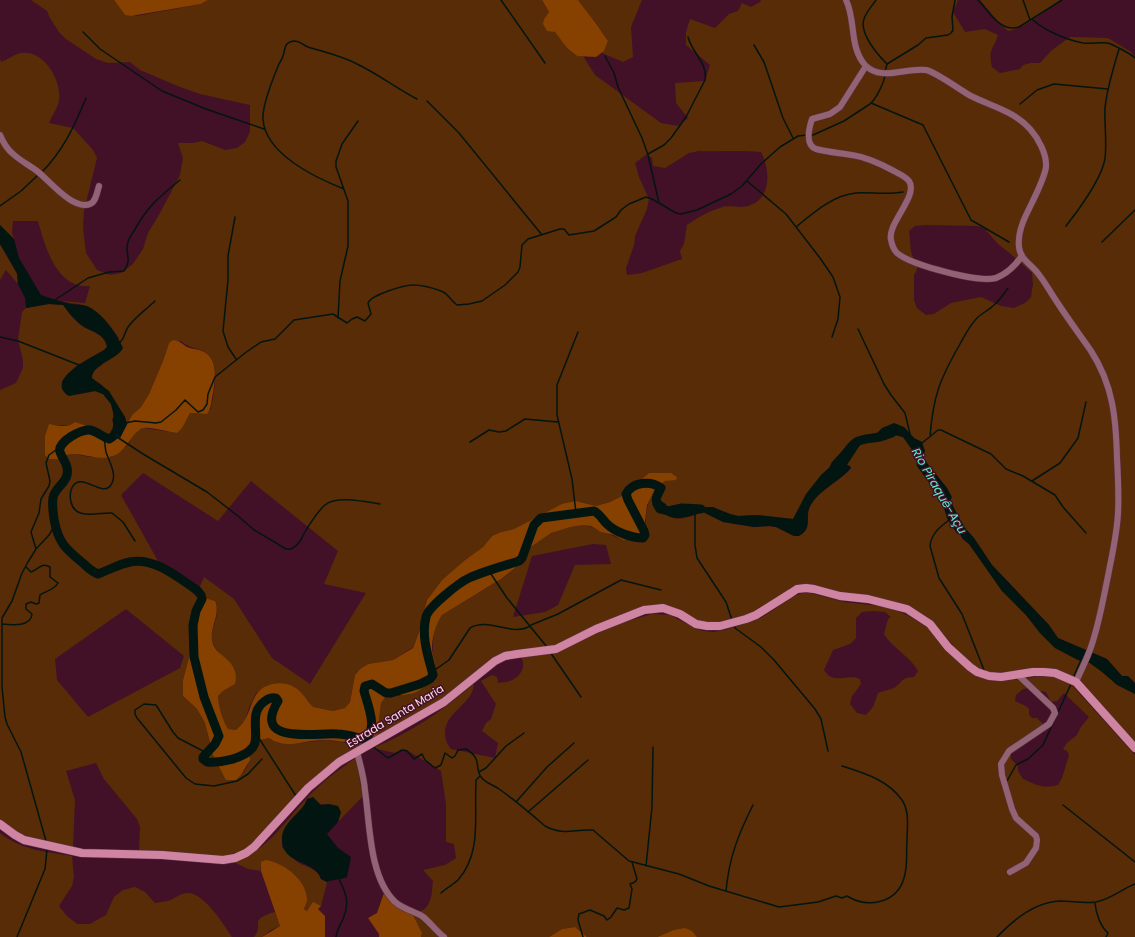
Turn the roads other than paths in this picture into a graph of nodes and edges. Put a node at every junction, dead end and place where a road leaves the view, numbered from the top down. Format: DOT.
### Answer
graph roads {
  1 [pos="846,0"];
  2 [pos="866,66"];
  3 [pos="0,135"];
  4 [pos="99,186"];
  5 [pos="1021,257"];
  6 [pos="1017,674"];
  7 [pos="1076,682"];
  8 [pos="1135,748"];
  9 [pos="357,752"];
  10 [pos="0,824"];
  11 [pos="1010,872"];
  12 [pos="444,937"];
  1 -- 2 [label="street"];
  2 -- 5 [label="street"];
  2 -- 5 [label="street"];
  3 -- 4 [label="street"];
  5 -- 7 [label="street"];
  6 -- 7 [label="street, Estrada Santa Maria"];
  6 -- 9 [label="street, Estrada Santa Maria"];
  6 -- 11 [label="street"];
  7 -- 8 [label="street, Estrada Santa Maria"];
  9 -- 10 [label="street, Estrada Santa Maria"];
  9 -- 12 [label="street"];
}
